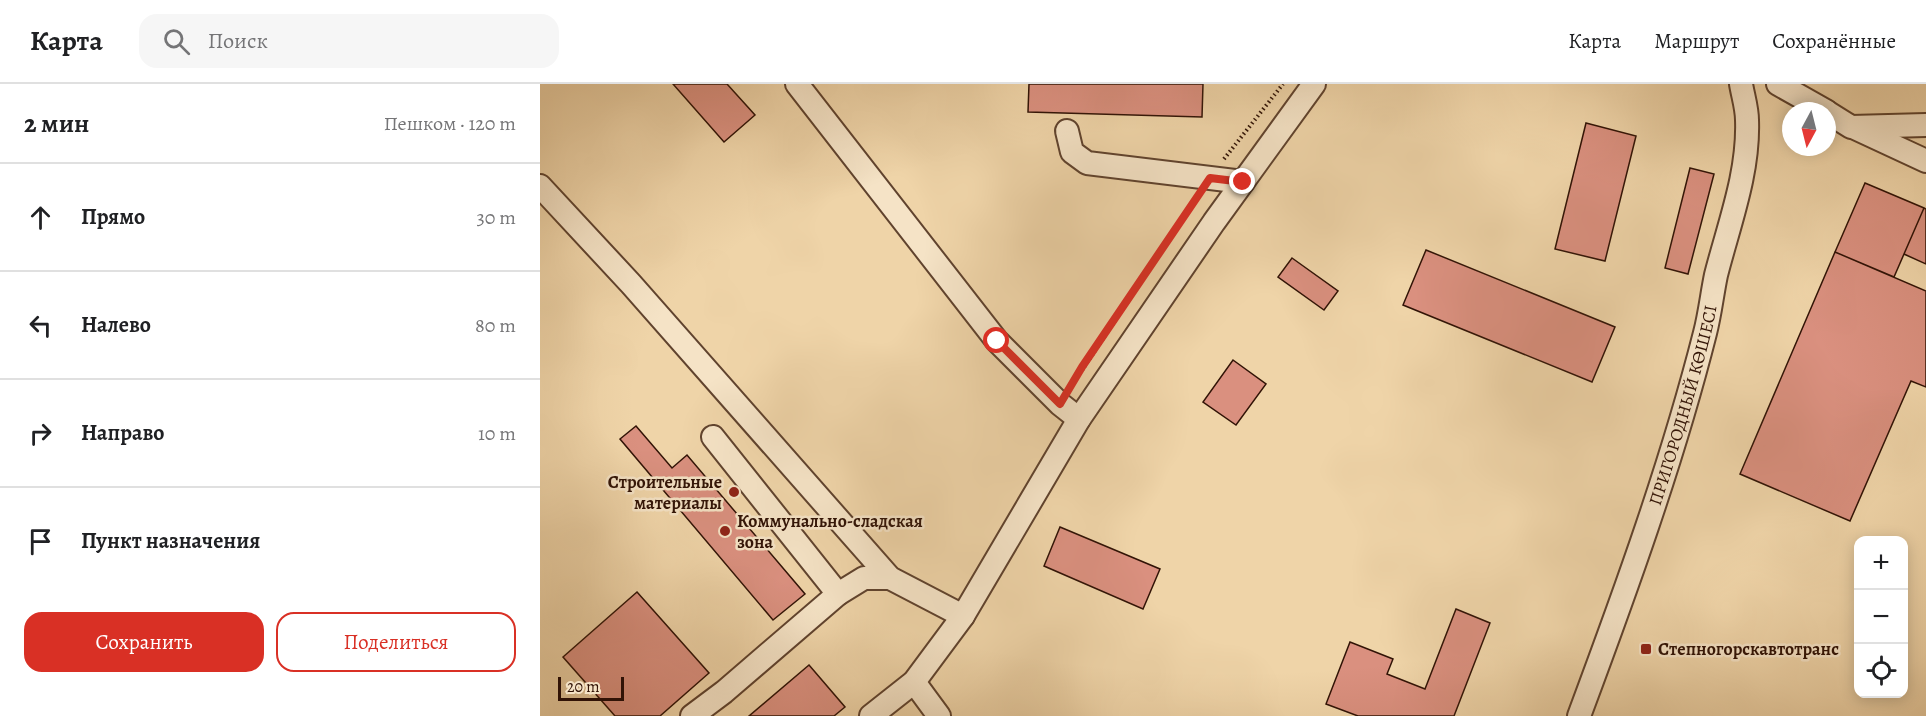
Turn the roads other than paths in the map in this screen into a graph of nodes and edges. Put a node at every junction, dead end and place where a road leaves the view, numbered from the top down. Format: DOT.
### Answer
graph roads {
  1 [pos="797,84"];
  2 [pos="1314,84"];
  3 [pos="1741,84"];
  4 [pos="1778,84"];
  5 [pos="1810,102"];
  6 [pos="1836,117"];
  7 [pos="1926,125"];
  8 [pos="1851,126"];
  9 [pos="1066,131"];
  10 [pos="1926,161"];
  11 [pos="1243,182"];
  12 [pos="540,186"];
  13 [pos="1078,419"];
  14 [pos="713,437"];
  15 [pos="890,578"];
  16 [pos="838,594"];
  17 [pos="963,616"];
  18 [pos="914,682"];
  19 [pos="692,716"];
  20 [pos="871,716"];
  21 [pos="939,716"];
  22 [pos="1579,716"];
  1 -- 13 [label="street"];
  2 -- 11 [label="street"];
  3 -- 22 [label="street, ПРИГОРОДНЫЙ КӨШЕСІ"];
  4 -- 5 [label="street"];
  6 -- 8 [label="street"];
  7 -- 8 [label="street"];
  8 -- 10 [label="street"];
  9 -- 11 [label="street"];
  11 -- 13 [label="street"];
  12 -- 15 [label="street"];
  13 -- 17 [label="street"];
  14 -- 16 [label="street"];
  15 -- 16 [label="street"];
  15 -- 17 [label="street"];
  16 -- 19 [label="street"];
  17 -- 18 [label="street"];
  18 -- 20 [label="street"];
  18 -- 21 [label="street"];
}
